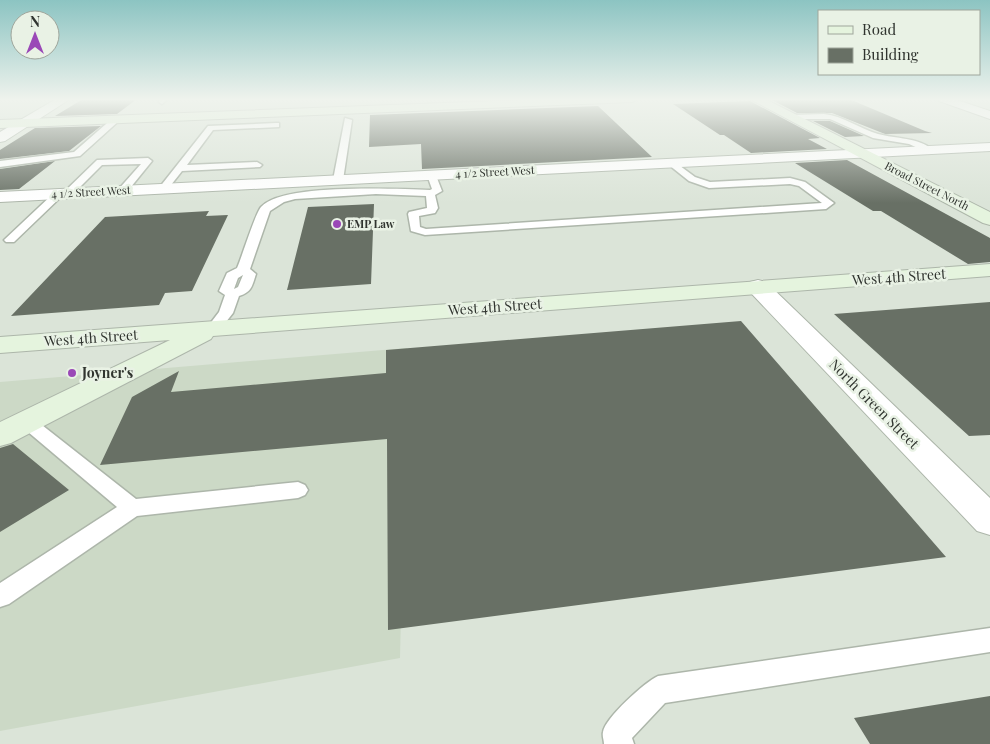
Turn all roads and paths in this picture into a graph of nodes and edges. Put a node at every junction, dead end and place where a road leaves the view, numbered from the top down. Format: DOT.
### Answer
graph roads {
  1 [pos="100,134"];
  2 [pos="207,134"];
  3 [pos="346,134"];
  4 [pos="825,134"];
  5 [pos="871,134"];
  6 [pos="990,147"];
  7 [pos="929,150"];
  8 [pos="862,153"];
  9 [pos="679,162"];
  10 [pos="0,164"];
  11 [pos="257,165"];
  12 [pos="180,168"];
  13 [pos="424,175"];
  14 [pos="338,180"];
  15 [pos="703,183"];
  16 [pos="164,188"];
  17 [pos="122,191"];
  18 [pos="429,193"];
  19 [pos="63,194"];
  20 [pos="0,197"];
  21 [pos="990,219"];
  22 [pos="10,240"];
  23 [pos="990,270"];
  24 [pos="758,288"];
  25 [pos="213,329"];
  26 [pos="0,345"];
  27 [pos="27,422"];
  28 [pos="0,435"];
  29 [pos="298,490"];
  30 [pos="132,508"];
  31 [pos="990,521"];
  32 [pos="0,596"];
  33 [pos="990,640"];
  34 [pos="619,744"];
  1 -- 10 [label="lane"];
  2 -- 12 [label="lane"];
  3 -- 14 [label="lane"];
  4 -- 8 [label="street, Broad Street North"];
  5 -- 7 [label="lane"];
  6 -- 7 [label="street, 4 1/2 Street West"];
  7 -- 8 [label="street, 4 1/2 Street West"];
  8 -- 9 [label="street, 4 1/2 Street West"];
  8 -- 21 [label="street, Broad Street North"];
  9 -- 13 [label="street, 4 1/2 Street West"];
  9 -- 15 [label="lane"];
  9 -- 15 [label="lane"];
  11 -- 12 [label="lane"];
  12 -- 16 [label="lane"];
  13 -- 14 [label="street, 4 1/2 Street West"];
  13 -- 18 [label="lane"];
  13 -- 18 [label="lane"];
  14 -- 16 [label="street, 4 1/2 Street West"];
  15 -- 18 [label="lane"];
  16 -- 17 [label="street, 4 1/2 Street West"];
  17 -- 19 [label="street, 4 1/2 Street West"];
  17 -- 19 [label="lane"];
  18 -- 25 [label="lane"];
  19 -- 20 [label="street, 4 1/2 Street West"];
  19 -- 22 [label="lane"];
  23 -- 24 [label="street, West 4th Street"];
  24 -- 25 [label="street, West 4th Street"];
  24 -- 31 [label="street, North Green Street"];
  25 -- 26 [label="street, West 4th Street"];
  25 -- 27 [label="street"];
  27 -- 28 [label="street"];
  27 -- 30 [label="lane"];
  29 -- 30 [label="lane"];
  30 -- 32 [label="lane"];
  33 -- 34 [label="lane"];
}
